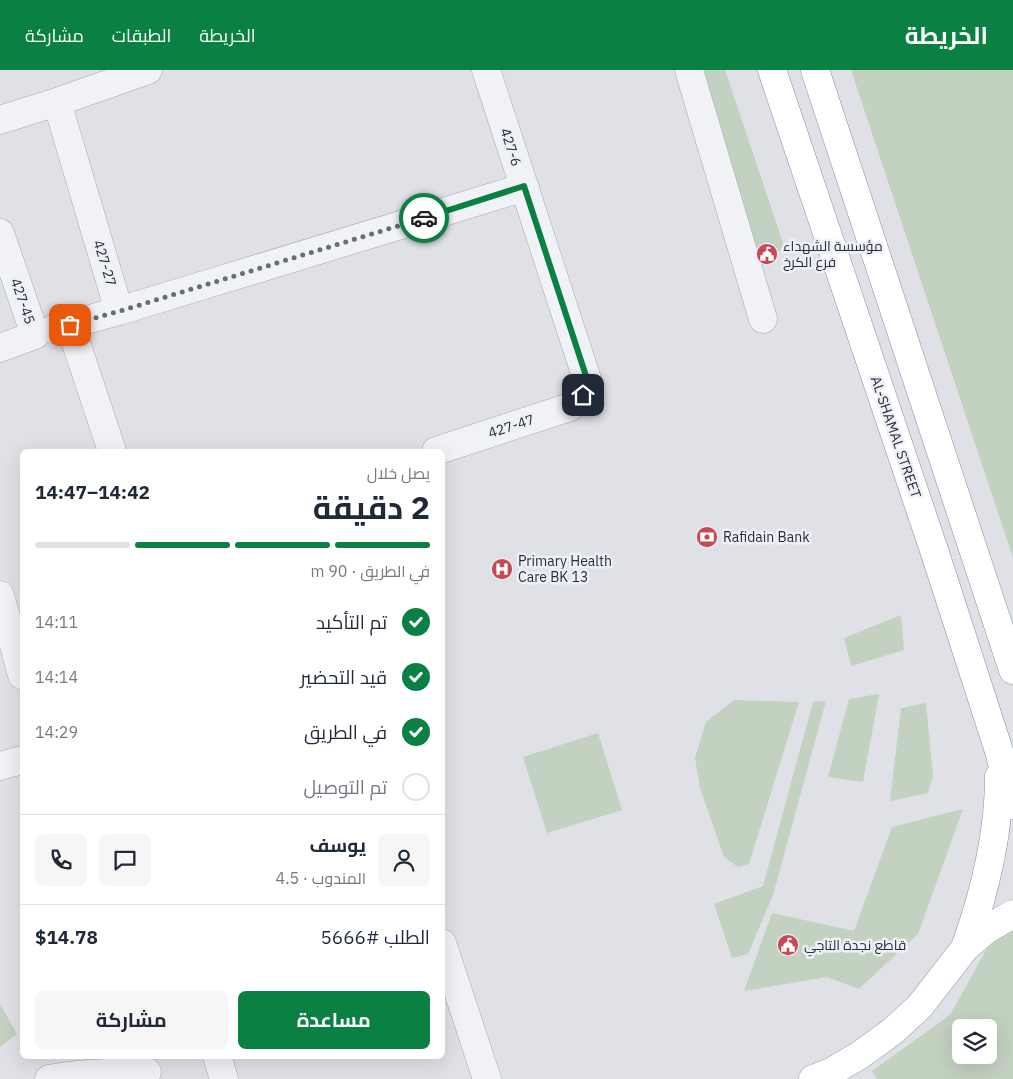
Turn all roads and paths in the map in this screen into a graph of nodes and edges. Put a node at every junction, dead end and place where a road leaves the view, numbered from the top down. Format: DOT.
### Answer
graph roads {
  1 [pos="148,70"];
  2 [pos="486,70"];
  3 [pos="689,70"];
  4 [pos="772,70"];
  5 [pos="814,70"];
  6 [pos="57,102"];
  7 [pos="0,120"];
  8 [pos="524,186"];
  9 [pos="0,233"];
  10 [pos="120,311"];
  11 [pos="763,319"];
  12 [pos="70,325"];
  13 [pos="35,335"];
  14 [pos="0,348"];
  15 [pos="583,395"];
  16 [pos="111,449"];
  17 [pos="442,449"];
  18 [pos="20,588"];
  19 [pos="0,595"];
  20 [pos="20,668"];
  21 [pos="1013,670"];
  22 [pos="999,751"];
  23 [pos="20,761"];
  24 [pos="0,766"];
  25 [pos="1013,805"];
  26 [pos="1013,914"];
  27 [pos="965,948"];
  28 [pos="445,952"];
  29 [pos="218,1059"];
  30 [pos="146,1069"];
  31 [pos="49,1079"];
  32 [pos="224,1079"];
  33 [pos="487,1079"];
  34 [pos="813,1079"];
  1 -- 6 [label="street"];
  2 -- 8 [label="street, 427-6"];
  3 -- 11 [label="street"];
  4 -- 22 [label="main road, AL-SHAMAL STREET"];
  5 -- 21 [label="main road"];
  6 -- 7 [label="street"];
  6 -- 10 [label="street, 427-27"];
  8 -- 10 [label="street"];
  8 -- 15 [label="street, 427-6"];
  9 -- 13 [label="street, 427-45"];
  10 -- 12 [label="street"];
  12 -- 13 [label="street"];
  12 -- 16 [label="street"];
  13 -- 14 [label="street, 427-45"];
  15 -- 17 [label="street, 427-47"];
  18 -- 19 [label="street"];
  19 -- 20 [label="street"];
  22 -- 25 [label="main road, AL-SHAMAL STREET"];
  22 -- 27 [label="main road"];
  23 -- 24 [label="street"];
  26 -- 27 [label="main road"];
  27 -- 34 [label="main road"];
  28 -- 33 [label="street"];
  29 -- 32 [label="street"];
  30 -- 31 [label="street"];
}
